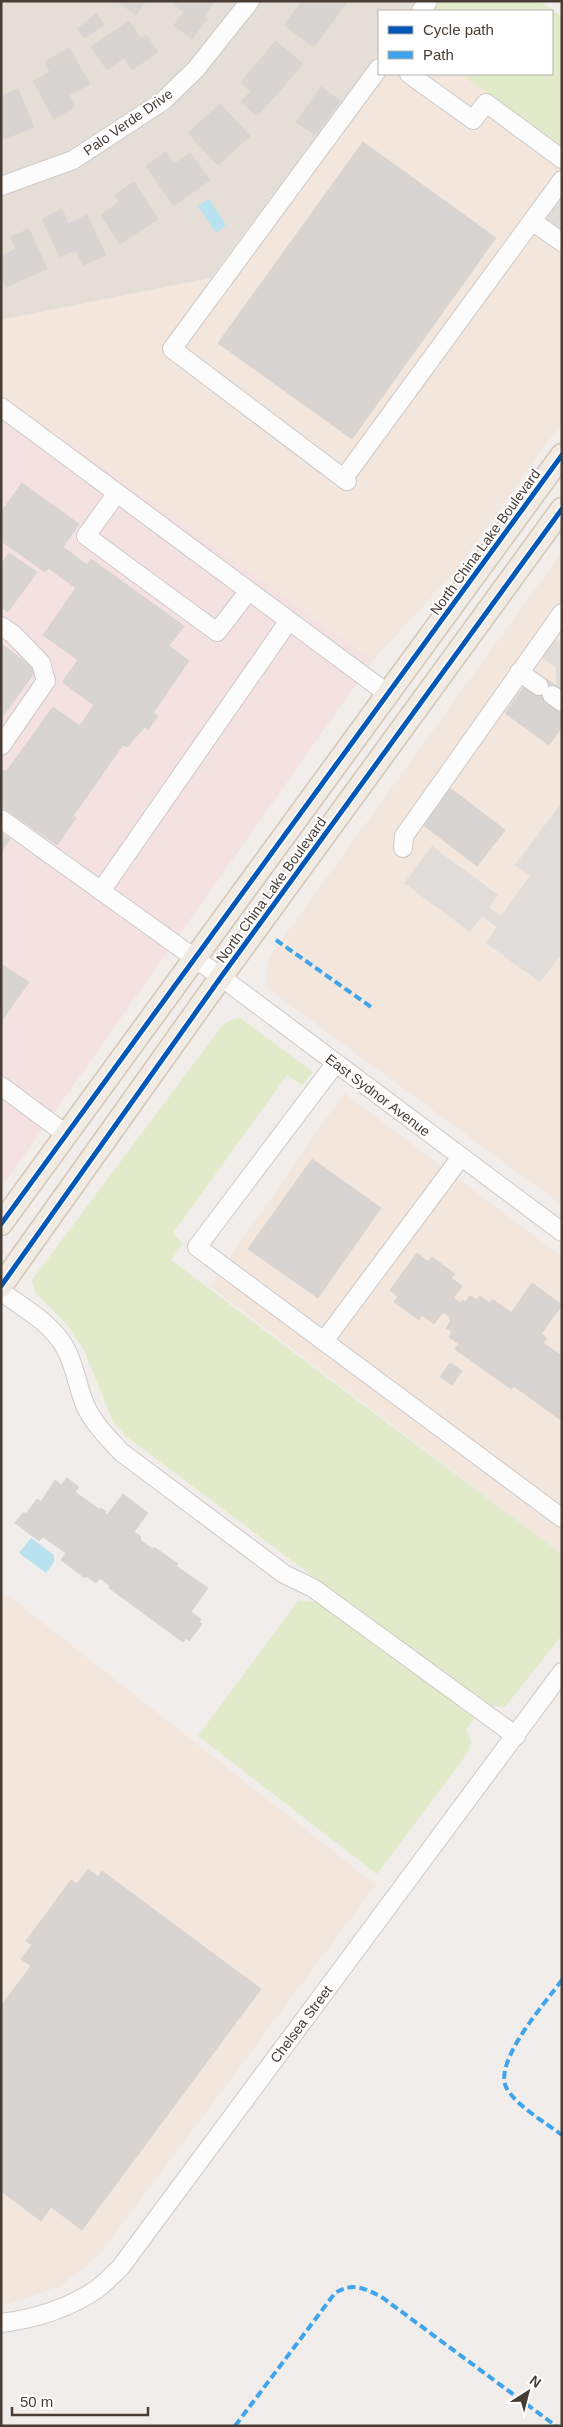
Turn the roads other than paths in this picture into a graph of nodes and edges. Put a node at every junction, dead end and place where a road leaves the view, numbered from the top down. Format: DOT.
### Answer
graph roads {
  1 [pos="250,1"];
  2 [pos="378,69"];
  3 [pos="410,75"];
  4 [pos="562,159"];
  5 [pos="562,180"];
  6 [pos="1,186"];
  7 [pos="540,226"];
  8 [pos="562,242"];
  9 [pos="1,407"];
  10 [pos="562,455"];
  11 [pos="117,493"];
  12 [pos="562,509"];
  13 [pos="248,592"];
  14 [pos="562,612"];
  15 [pos="288,622"];
  16 [pos="1,626"];
  17 [pos="519,672"];
  18 [pos="388,694"];
  19 [pos="551,694"];
  20 [pos="1,746"];
  21 [pos="1,820"];
  22 [pos="403,848"];
  23 [pos="101,891"];
  24 [pos="194,958"];
  25 [pos="221,977"];
  26 [pos="335,1064"];
  27 [pos="1,1086"];
  28 [pos="68,1135"];
  29 [pos="461,1157"];
  30 [pos="1,1224"];
  31 [pos="560,1229"];
  32 [pos="1,1286"];
  33 [pos="1,1291"];
  34 [pos="324,1341"];
  35 [pos="562,1518"];
  36 [pos="562,1672"];
  37 [pos="516,1736"];
  38 [pos="1,2323"];
  1 -- 6 [label="street, Palo Verde Drive"];
  2 -- 5 [label="street"];
  3 -- 4 [label="street"];
  7 -- 8 [label="street"];
  9 -- 11 [label="street"];
  10 -- 18 [label="main road, North China Lake Boulevard"];
  11 -- 13 [label="street"];
  11 -- 13 [label="street"];
  12 -- 25 [label="main road, North China Lake Boulevard"];
  13 -- 15 [label="street"];
  14 -- 17 [label="street"];
  15 -- 18 [label="street"];
  15 -- 23 [label="street"];
  16 -- 20 [label="street"];
  17 -- 19 [label="street"];
  17 -- 22 [label="street"];
  18 -- 24 [label="main road, North China Lake Boulevard"];
  21 -- 23 [label="street, East Sydnor Avenue"];
  23 -- 24 [label="street, East Sydnor Avenue"];
  24 -- 25 [label="street, East Sydnor Avenue"];
  24 -- 28 [label="main road, North China Lake Boulevard"];
  25 -- 26 [label="street, East Sydnor Avenue"];
  25 -- 32 [label="main road, North China Lake Boulevard"];
  26 -- 29 [label="street, East Sydnor Avenue"];
  26 -- 34 [label="street"];
  27 -- 28 [label="street"];
  28 -- 30 [label="main road, North China Lake Boulevard"];
  29 -- 31 [label="street, East Sydnor Avenue"];
  29 -- 34 [label="street"];
  33 -- 37 [label="street"];
  34 -- 35 [label="street"];
  36 -- 37 [label="street, Chelsea Street"];
  37 -- 38 [label="street, Chelsea Street"];
}
